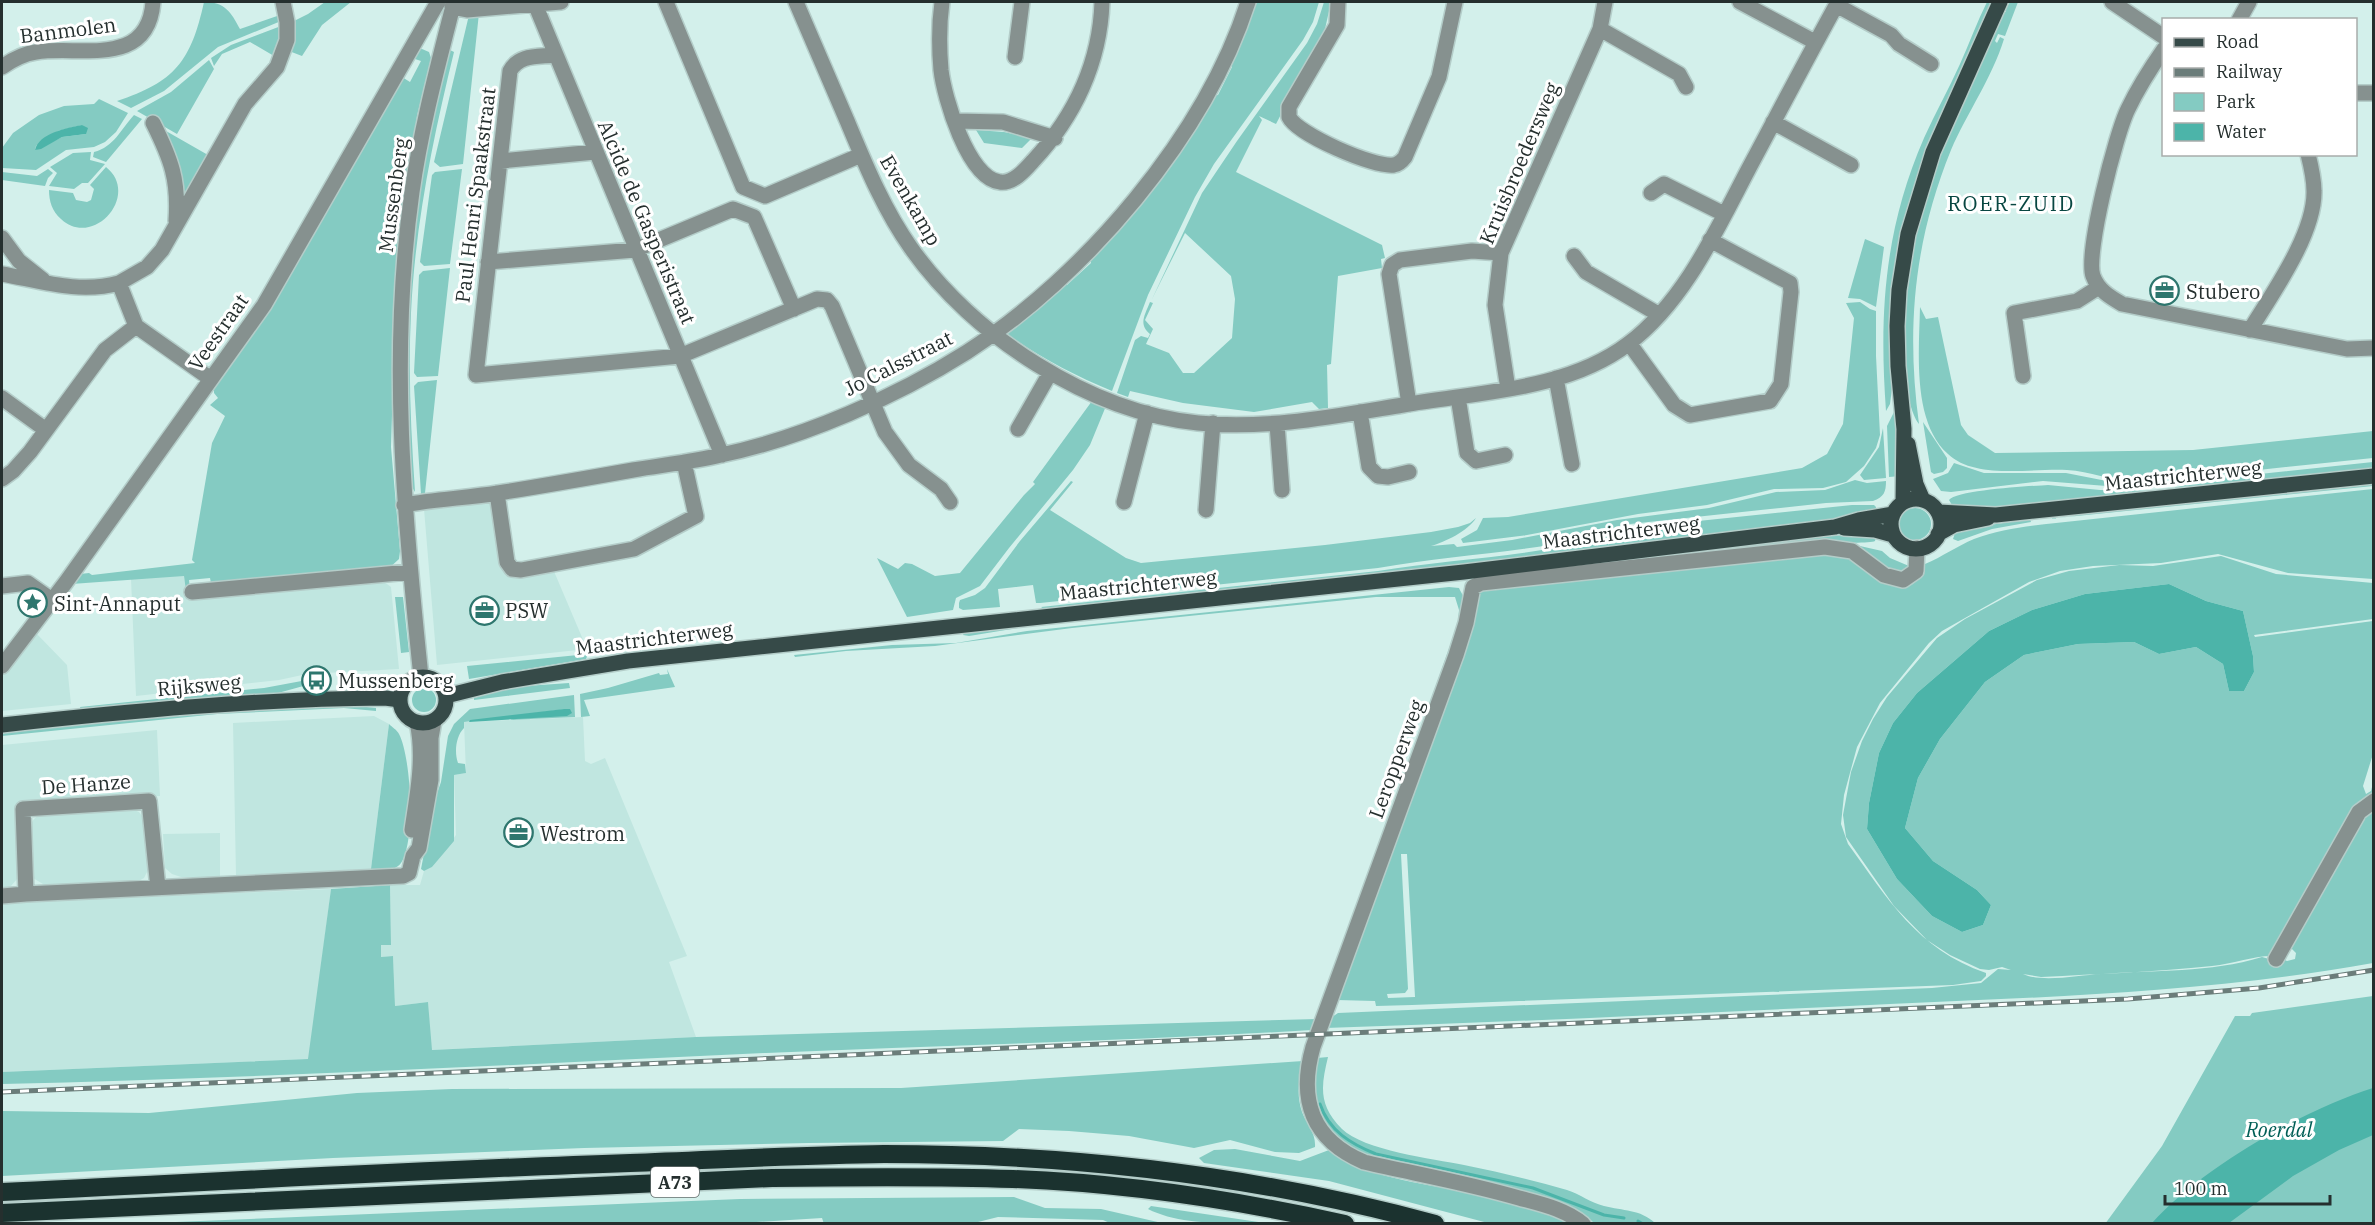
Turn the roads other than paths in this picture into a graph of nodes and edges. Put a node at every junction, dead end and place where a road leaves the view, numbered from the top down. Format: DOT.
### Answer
graph roads {
  1 [pos="153,2"];
  2 [pos="283,2"];
  3 [pos="561,2"];
  4 [pos="666,2"];
  5 [pos="796,2"];
  6 [pos="942,2"];
  7 [pos="1022,2"];
  8 [pos="1102,2"];
  9 [pos="1248,2"];
  10 [pos="1338,2"];
  11 [pos="1455,2"];
  12 [pos="1605,2"];
  13 [pos="1740,2"];
  14 [pos="2001,2"];
  15 [pos="2112,2"];
  16 [pos="2248,2"];
  17 [pos="448,3"];
  18 [pos="1837,3"];
  19 [pos="535,4"];
  20 [pos="2240,18"];
  21 [pos="1600,29"];
  22 [pos="2162,36"];
  23 [pos="417,41"];
  24 [pos="1815,42"];
  25 [pos="442,47"];
  26 [pos="2162,51"];
  27 [pos="555,55"];
  28 [pos="1015,57"];
  29 [pos="1931,64"];
  30 [pos="2,67"];
  31 [pos="1686,87"];
  32 [pos="2357,93"];
  33 [pos="2373,93"];
  34 [pos="955,121"];
  35 [pos="1773,122"];
  36 [pos="153,123"];
  37 [pos="1055,138"];
  38 [pos="595,152"];
  39 [pos="861,155"];
  40 [pos="2308,156"];
  41 [pos="501,161"];
  42 [pos="1851,165"];
  43 [pos="1651,193"];
  44 [pos="1724,214"];
  45 [pos="175,227"];
  46 [pos="2,238"];
  47 [pos="1710,240"];
  48 [pos="635,250"];
  49 [pos="1501,253"];
  50 [pos="1574,256"];
  51 [pos="488,262"];
  52 [pos="2,274"];
  53 [pos="45,282"];
  54 [pos="119,283"];
  55 [pos="2099,287"];
  56 [pos="794,309"];
  57 [pos="1658,314"];
  58 [pos="135,326"];
  59 [pos="2250,330"];
  60 [pos="993,333"];
  61 [pos="1629,343"];
  62 [pos="2373,348"];
  63 [pos="680,356"];
  64 [pos="1050,373"];
  65 [pos="2024,376"];
  66 [pos="1556,378"];
  67 [pos="211,379"];
  68 [pos="1508,389"];
  69 [pos="1458,397"];
  70 [pos="2,398"];
  71 [pos="872,403"];
  72 [pos="1409,404"];
  73 [pos="1147,412"];
  74 [pos="1360,412"];
  75 [pos="1214,423"];
  76 [pos="1277,424"];
  77 [pos="1018,429"];
  78 [pos="1904,429"];
  79 [pos="46,430"];
  80 [pos="722,455"];
  81 [pos="1505,455"];
  82 [pos="684,462"];
  83 [pos="1572,464"];
  84 [pos="1409,472"];
  85 [pos="1378,476"];
  86 [pos="2373,476"];
  87 [pos="2,479"];
  88 [pos="1282,490"];
  89 [pos="1372,491"];
  90 [pos="497,493"];
  91 [pos="1923,500"];
  92 [pos="950,502"];
  93 [pos="1124,502"];
  94 [pos="404,505"];
  95 [pos="1898,508"];
  96 [pos="1206,510"];
  97 [pos="1938,512"];
  98 [pos="1996,515"];
  99 [pos="1835,527"];
  100 [pos="1938,534"];
  101 [pos="1893,535"];
  102 [pos="1917,548"];
  103 [pos="409,572"];
  104 [pos="2,586"];
  105 [pos="192,592"];
  106 [pos="52,600"];
  107 [pos="2,666"];
  108 [pos="421,676"];
  109 [pos="446,696"];
  110 [pos="400,700"];
  111 [pos="434,721"];
  112 [pos="417,722"];
  113 [pos="2,725"];
  114 [pos="2373,801"];
  115 [pos="413,856"];
  116 [pos="158,888"];
  117 [pos="26,894"];
  118 [pos="2,896"];
  119 [pos="2276,959"];
  120 [pos="2,1192"];
  121 [pos="2,1213"];
  122 [pos="1345,1224"];
  123 [pos="1435,1224"];
  124 [pos="1583,1224"];
  1 -- 30 [label="street, Banmolen"];
  2 -- 45 [label="street"];
  3 -- 19 [label="street"];
  4 -- 39 [label="street"];
  5 -- 39 [label="street, Evenkamp"];
  6 -- 34 [label="street"];
  7 -- 28 [label="street"];
  8 -- 37 [label="street"];
  9 -- 60 [label="street, Jo Calsstraat"];
  10 -- 11 [label="street"];
  12 -- 21 [label="street, Kruisbroedersweg"];
  13 -- 24 [label="street"];
  14 -- 78 [label="main road"];
  15 -- 22 [label="street"];
  16 -- 20 [label="street"];
  17 -- 19 [label="street"];
  17 -- 23 [label="street, Veestraat"];
  17 -- 25 [label="street, Mussenberg"];
  18 -- 24 [label="street, Evenkamp"];
  18 -- 29 [label="street, Evenkamp"];
  19 -- 27 [label="street, Alcide de Gasperistraat"];
  21 -- 31 [label="street"];
  21 -- 49 [label="street, Kruisbroedersweg"];
  23 -- 25 [label="street"];
  23 -- 67 [label="street, Veestraat"];
  24 -- 35 [label="street, Evenkamp"];
  25 -- 94 [label="street, Mussenberg"];
  26 -- 55 [label="street"];
  27 -- 38 [label="street, Alcide de Gasperistraat"];
  27 -- 41 [label="street, Paul Henri Spaakstraat"];
  32 -- 33 [label="street"];
  34 -- 37 [label="street"];
  34 -- 37 [label="street"];
  35 -- 42 [label="street"];
  35 -- 44 [label="street, Evenkamp"];
  36 -- 45 [label="street"];
  38 -- 41 [label="street"];
  38 -- 48 [label="street, Alcide de Gasperistraat"];
  39 -- 60 [label="street, Evenkamp"];
  40 -- 59 [label="street"];
  41 -- 51 [label="street, Paul Henri Spaakstraat"];
  43 -- 44 [label="street"];
  44 -- 47 [label="street, Evenkamp"];
  45 -- 54 [label="street"];
  46 -- 53 [label="street"];
  47 -- 57 [label="street, Evenkamp"];
  47 -- 61 [label="street"];
  48 -- 51 [label="street"];
  48 -- 56 [label="street"];
  48 -- 63 [label="street, Alcide de Gasperistraat"];
  49 -- 68 [label="street, Kruisbroedersweg"];
  49 -- 72 [label="street"];
  50 -- 57 [label="street"];
  51 -- 63 [label="street, Paul Henri Spaakstraat"];
  52 -- 53 [label="street"];
  53 -- 54 [label="street"];
  54 -- 58 [label="street"];
  55 -- 59 [label="street"];
  55 -- 65 [label="street"];
  56 -- 63 [label="street"];
  56 -- 71 [label="street"];
  57 -- 61 [label="street, Evenkamp"];
  58 -- 67 [label="street"];
  58 -- 79 [label="street"];
  59 -- 62 [label="street"];
  60 -- 64 [label="street, Evenkamp"];
  60 -- 71 [label="street, Jo Calsstraat"];
  61 -- 66 [label="street, Evenkamp"];
  63 -- 80 [label="street, Alcide de Gasperistraat"];
  64 -- 73 [label="street, Evenkamp"];
  64 -- 77 [label="street"];
  66 -- 68 [label="street, Evenkamp"];
  66 -- 83 [label="street"];
  67 -- 106 [label="street, Veestraat"];
  68 -- 69 [label="street, Evenkamp"];
  69 -- 72 [label="street, Evenkamp"];
  69 -- 81 [label="street"];
  70 -- 79 [label="street"];
  71 -- 80 [label="street, Jo Calsstraat"];
  71 -- 92 [label="street"];
  72 -- 74 [label="street, Evenkamp"];
  73 -- 75 [label="street, Evenkamp"];
  73 -- 93 [label="street"];
  74 -- 76 [label="street, Evenkamp"];
  74 -- 85 [label="street"];
  75 -- 76 [label="street, Evenkamp"];
  75 -- 96 [label="street"];
  76 -- 88 [label="street"];
  78 -- 91 [label="main road"];
  78 -- 95 [label="main road"];
  79 -- 87 [label="street"];
  80 -- 82 [label="street, Jo Calsstraat"];
  82 -- 90 [label="street, Jo Calsstraat"];
  82 -- 90 [label="street"];
  84 -- 85 [label="street"];
  85 -- 89 [label="street"];
  86 -- 98 [label="main road, Maastrichterweg"];
  90 -- 94 [label="street, Jo Calsstraat"];
  91 -- 95 [label="main road"];
  91 -- 97 [label="main road"];
  94 -- 103 [label="street, Mussenberg"];
  95 -- 99 [label="main road, Maastrichterweg"];
  95 -- 101 [label="main road"];
  97 -- 98 [label="main road, Maastrichterweg"];
  97 -- 100 [label="main road"];
  98 -- 100 [label="main road, Maastrichterweg"];
  99 -- 101 [label="main road, Maastrichterweg"];
  99 -- 109 [label="main road, Maastrichterweg"];
  100 -- 102 [label="main road"];
  101 -- 102 [label="main road"];
  102 -- 124 [label="street, Leropperweg"];
  103 -- 105 [label="street"];
  103 -- 108 [label="street, Mussenberg"];
  104 -- 106 [label="street"];
  106 -- 107 [label="street, Veestraat"];
  108 -- 109 [label="main road"];
  108 -- 110 [label="main road"];
  109 -- 111 [label="main road"];
  110 -- 112 [label="main road"];
  110 -- 113 [label="main road, Rijksweg"];
  111 -- 112 [label="main road"];
  111 -- 115 [label="street"];
  112 -- 115 [label="street"];
  114 -- 119 [label="street"];
  115 -- 116 [label="street"];
  116 -- 117 [label="street"];
  116 -- 117 [label="street, De Hanze"];
  117 -- 118 [label="street"];
  120 -- 123 [label="highway, A73"];
  121 -- 122 [label="highway, A73"];
}
